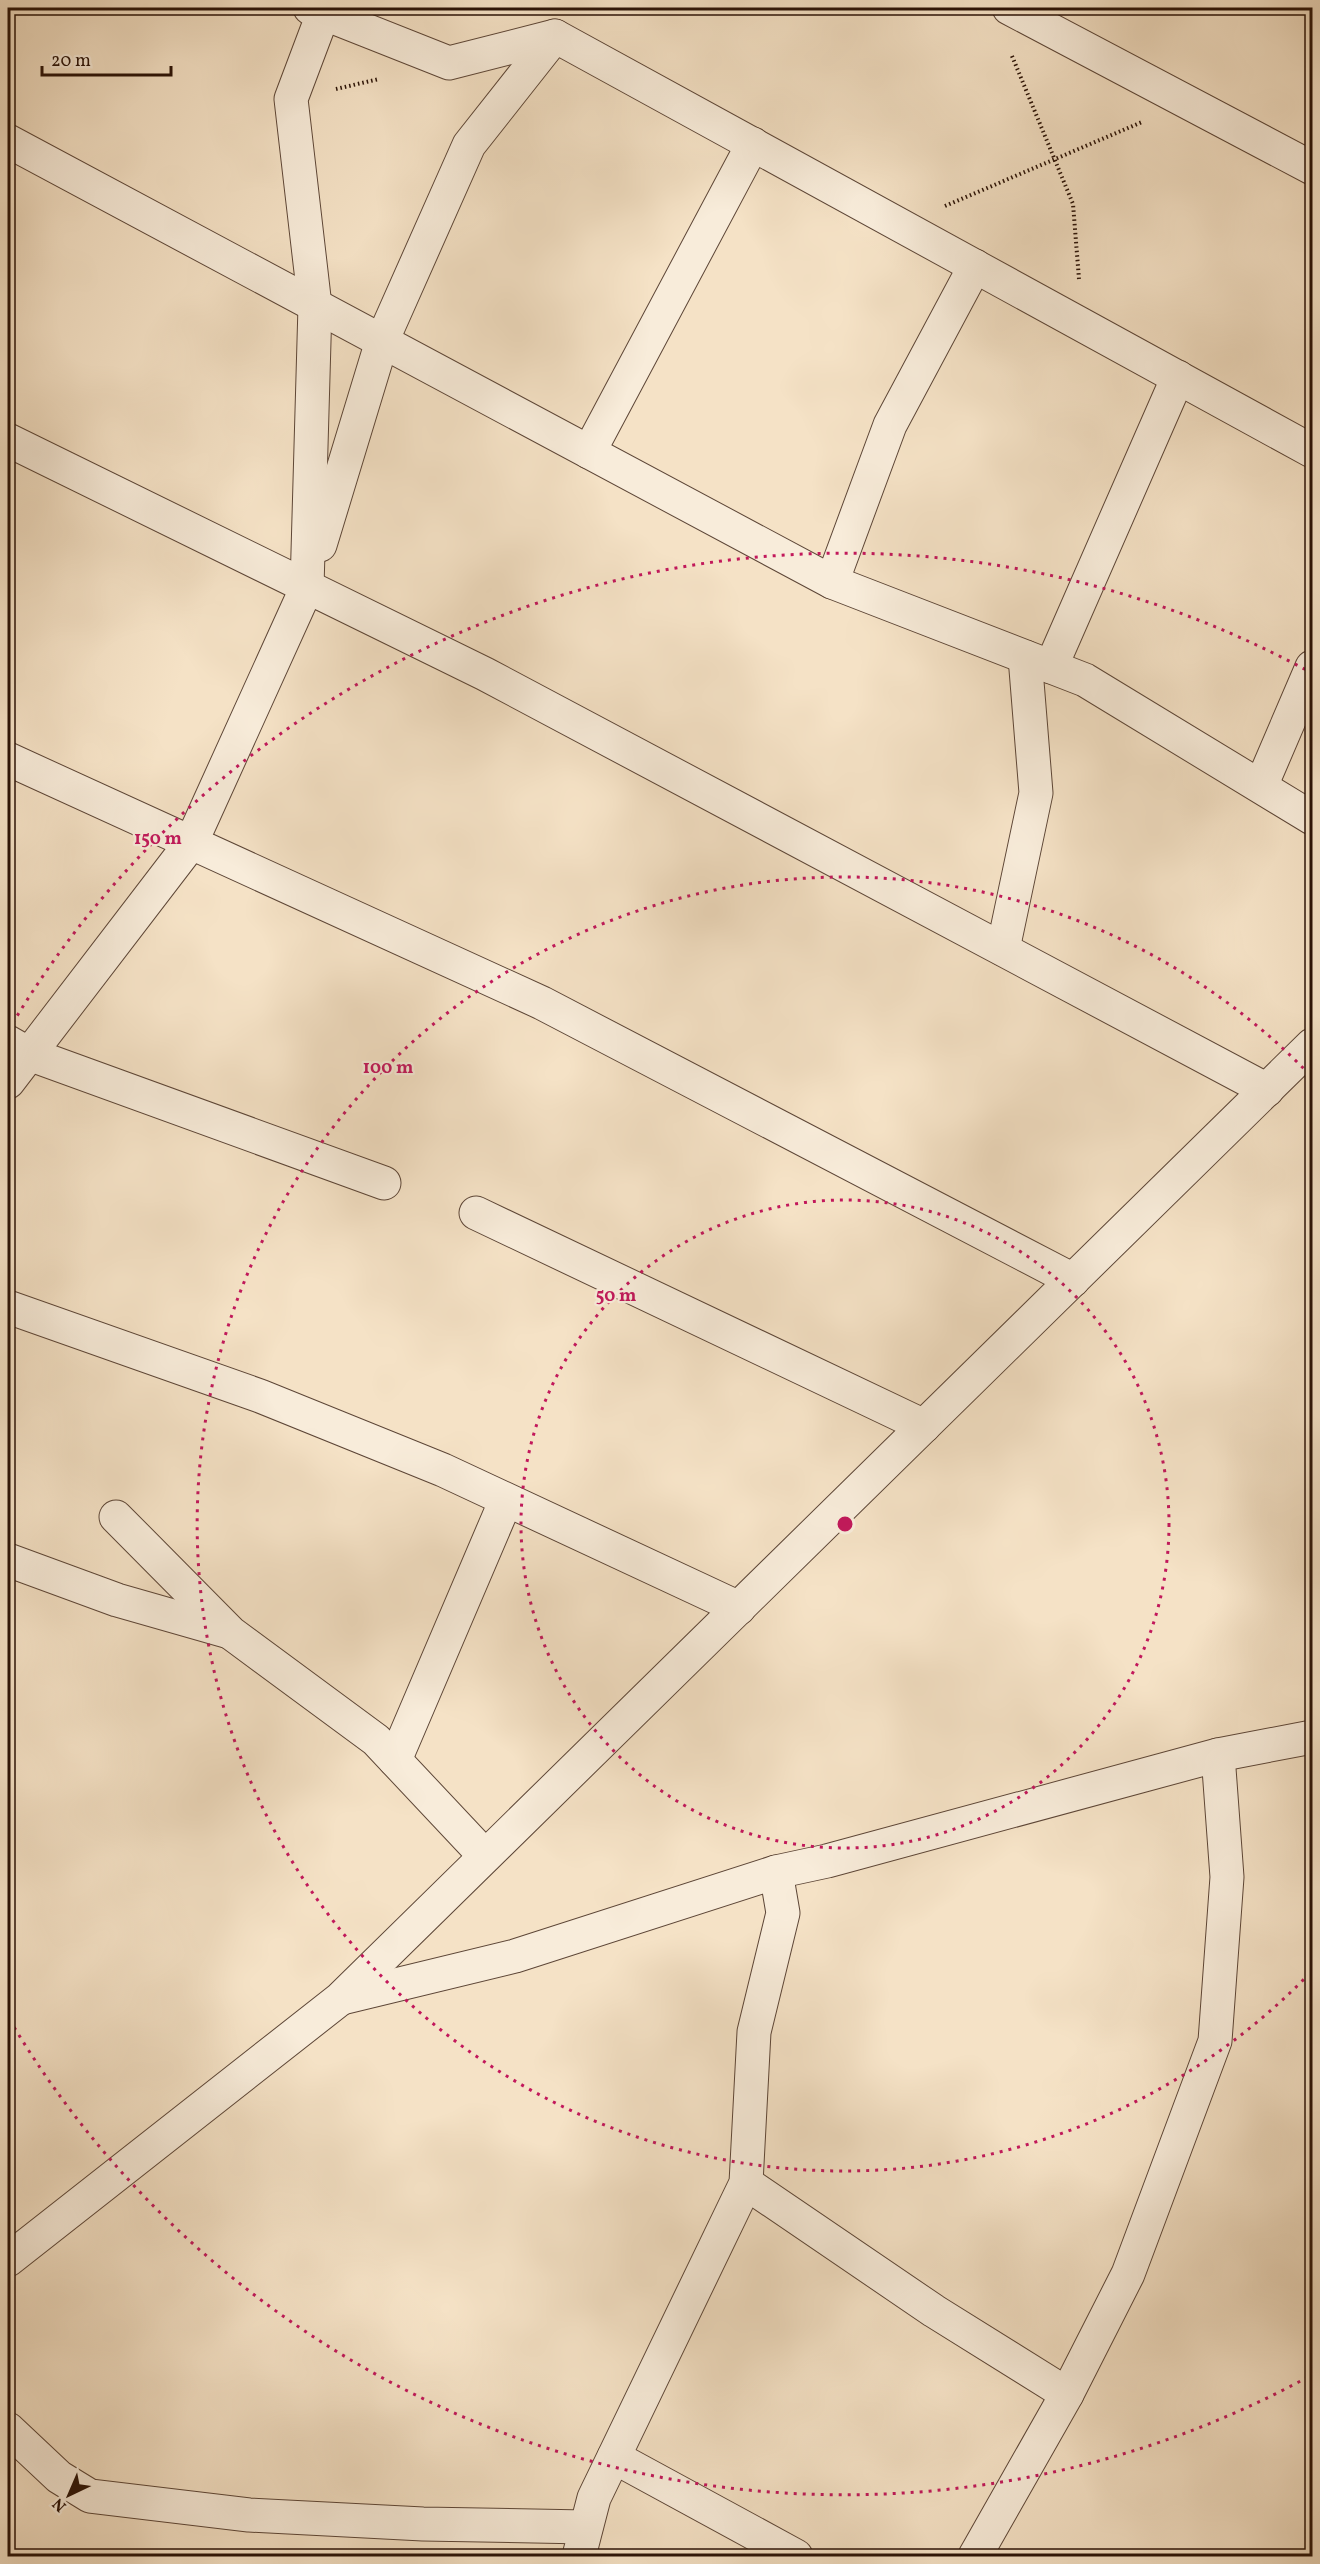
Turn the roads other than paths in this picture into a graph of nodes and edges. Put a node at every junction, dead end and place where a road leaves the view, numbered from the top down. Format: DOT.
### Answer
graph roads {
  1 [pos="1009,8"];
  2 [pos="317,11"];
  3 [pos="555,36"];
  4 [pos="8,141"];
  5 [pos="753,144"];
  6 [pos="1312,168"];
  7 [pos="975,266"];
  8 [pos="315,306"];
  9 [pos="382,341"];
  10 [pos="1178,377"];
  11 [pos="8,440"];
  12 [pos="1312,451"];
  13 [pos="589,452"];
  14 [pos="832,582"];
  15 [pos="307,587"];
  16 [pos="1038,662"];
  17 [pos="1312,667"];
  18 [pos="8,759"];
  19 [pos="1261,786"];
  20 [pos="1312,818"];
  21 [pos="191,843"];
  22 [pos="1003,949"];
  23 [pos="1312,1044"];
  24 [pos="18,1048"];
  25 [pos="8,1082"];
  26 [pos="1267,1090"];
  27 [pos="384,1183"];
  28 [pos="476,1213"];
  29 [pos="1073,1280"];
  30 [pos="8,1307"];
  31 [pos="924,1426"];
  32 [pos="506,1500"];
  33 [pos="116,1517"];
  34 [pos="8,1560"];
  35 [pos="739,1608"];
  36 [pos="231,1633"];
  37 [pos="1312,1737"];
  38 [pos="1218,1755"];
  39 [pos="395,1760"];
  40 [pos="485,1856"];
  41 [pos="776,1872"];
  42 [pos="340,1999"];
  43 [pos="746,2183"];
  44 [pos="9,2251"];
  45 [pos="1067,2394"];
  46 [pos="8,2429"];
  47 [pos="614,2457"];
  48 [pos="583,2542"];
  49 [pos="796,2556"];
  50 [pos="975,2556"];
  1 -- 6 [label="street"];
  2 -- 3 [label="street"];
  2 -- 8 [label="street"];
  3 -- 5 [label="street"];
  3 -- 9 [label="street"];
  4 -- 8 [label="street"];
  5 -- 7 [label="street"];
  5 -- 13 [label="street"];
  7 -- 10 [label="street"];
  7 -- 14 [label="street"];
  8 -- 9 [label="street"];
  8 -- 15 [label="street"];
  9 -- 13 [label="street"];
  9 -- 15 [label="street"];
  10 -- 12 [label="street"];
  10 -- 16 [label="street"];
  11 -- 15 [label="street"];
  13 -- 14 [label="street"];
  14 -- 16 [label="street"];
  15 -- 21 [label="street"];
  15 -- 22 [label="street"];
  16 -- 19 [label="street"];
  16 -- 22 [label="street"];
  17 -- 19 [label="street"];
  18 -- 21 [label="street"];
  19 -- 20 [label="street"];
  21 -- 24 [label="street"];
  21 -- 29 [label="street"];
  22 -- 26 [label="street"];
  23 -- 26 [label="street"];
  24 -- 25 [label="street"];
  24 -- 27 [label="street"];
  26 -- 29 [label="street"];
  28 -- 31 [label="street"];
  29 -- 31 [label="street"];
  30 -- 32 [label="street"];
  31 -- 35 [label="street"];
  32 -- 35 [label="street"];
  32 -- 39 [label="street"];
  33 -- 36 [label="street"];
  34 -- 36 [label="street"];
  35 -- 40 [label="street"];
  36 -- 39 [label="street"];
  37 -- 38 [label="street"];
  38 -- 41 [label="street"];
  38 -- 45 [label="street"];
  39 -- 40 [label="street"];
  40 -- 42 [label="street"];
  41 -- 42 [label="street"];
  41 -- 43 [label="street"];
  42 -- 44 [label="street"];
  43 -- 45 [label="street"];
  43 -- 47 [label="street"];
  45 -- 50 [label="street"];
  46 -- 48 [label="street"];
  47 -- 48 [label="street"];
  47 -- 49 [label="street"];
}
